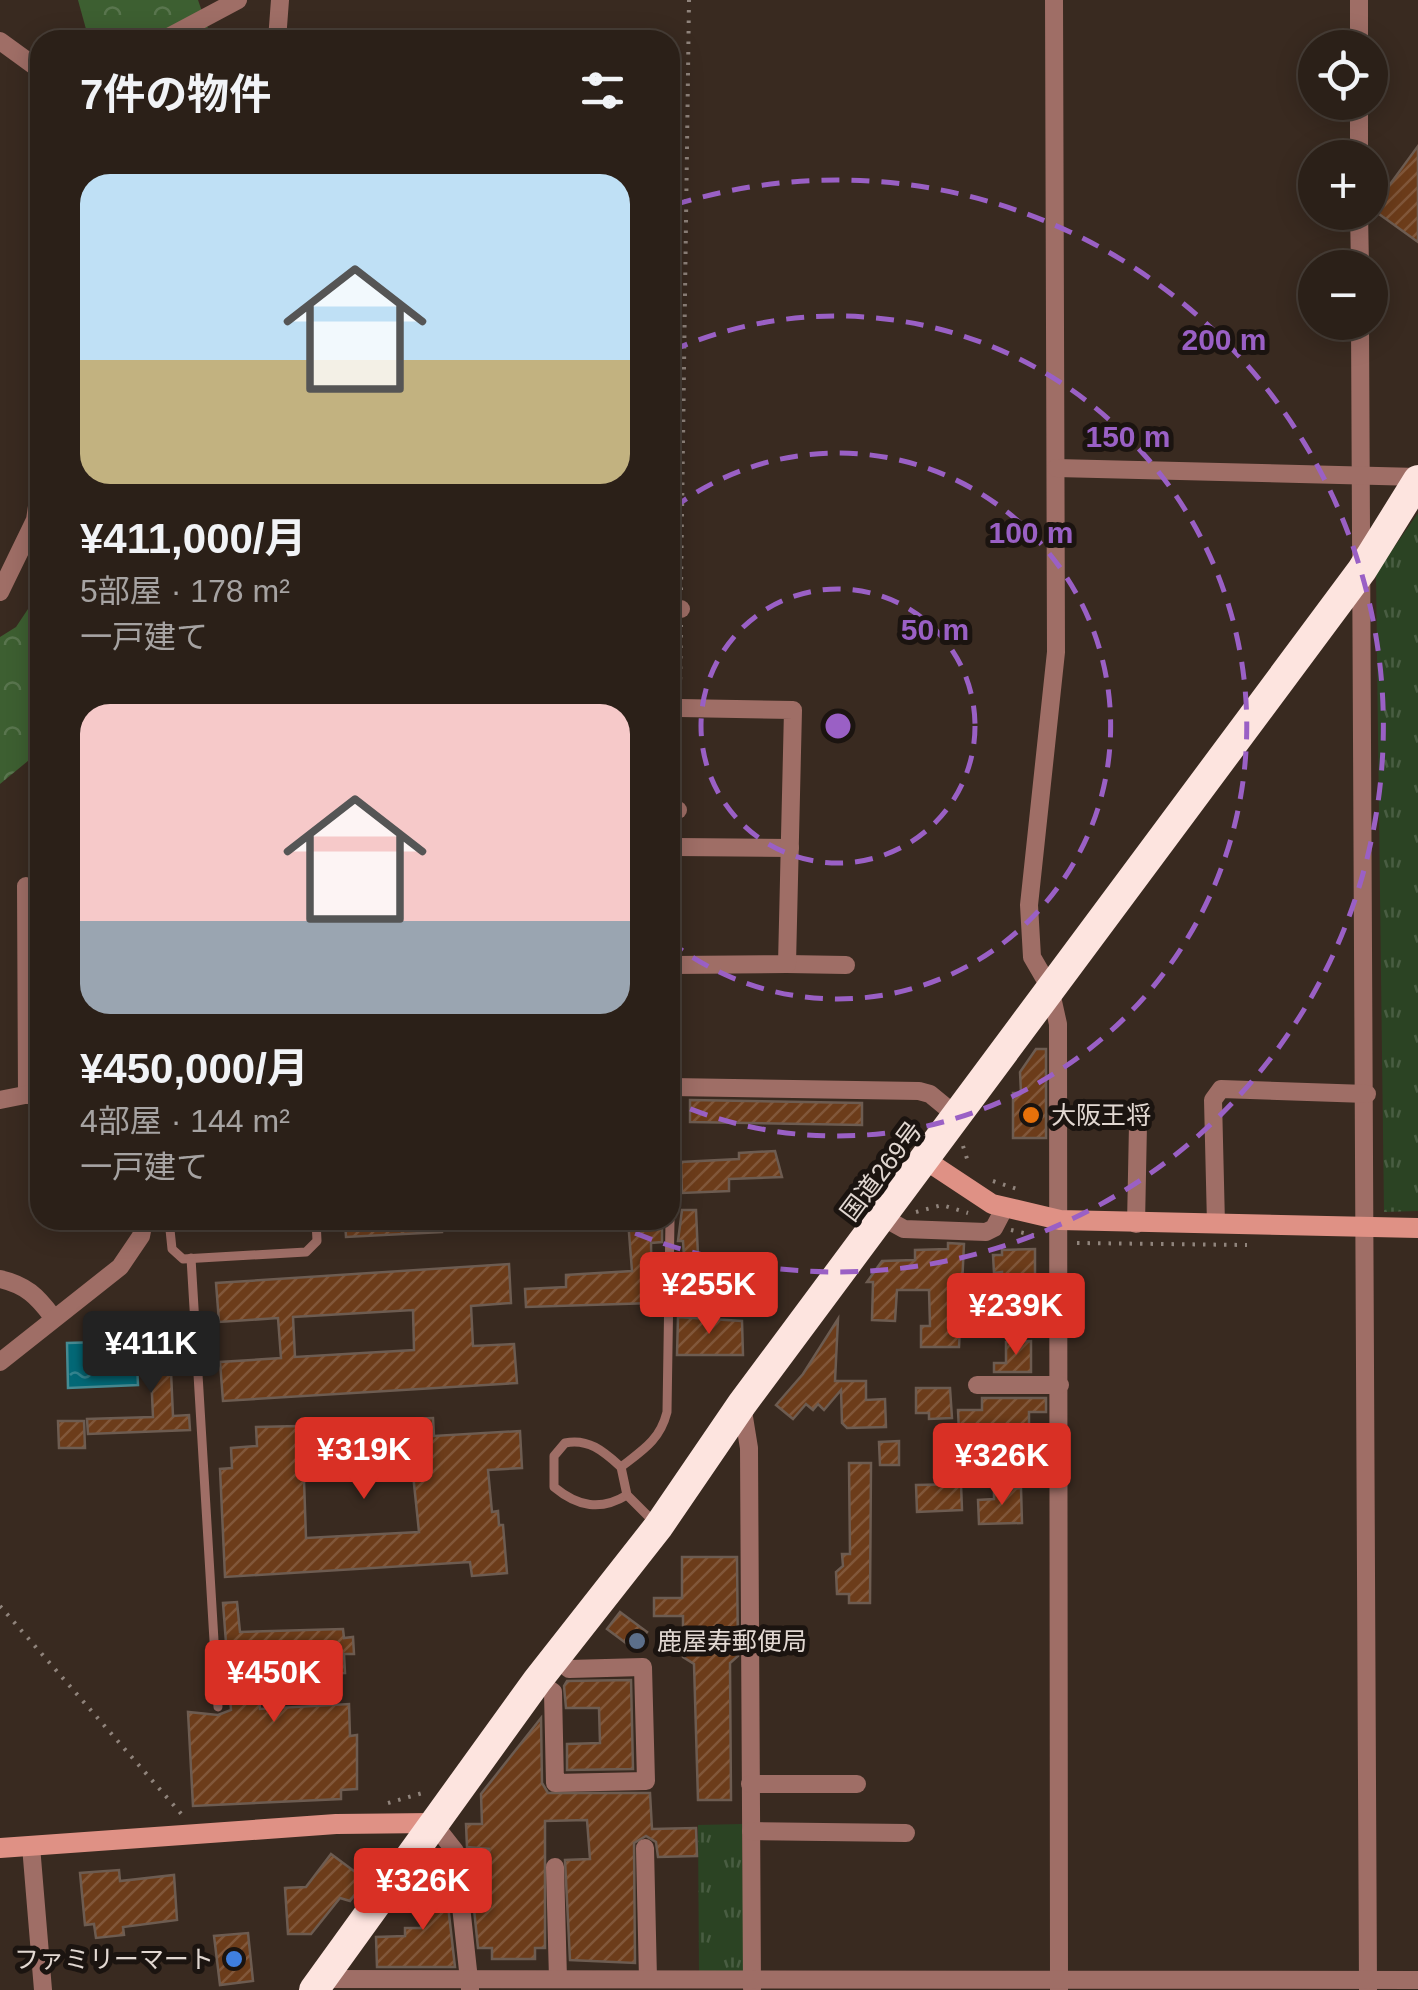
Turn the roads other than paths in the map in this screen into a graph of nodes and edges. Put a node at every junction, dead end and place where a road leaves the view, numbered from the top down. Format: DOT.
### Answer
graph roads {
  1 [pos="238,0"];
  2 [pos="280,0"];
  3 [pos="1054,0"];
  4 [pos="1358,0"];
  5 [pos="182,30"];
  6 [pos="277,30"];
  7 [pos="1359,30"];
  8 [pos="0,41"];
  9 [pos="30,63"];
  10 [pos="1360,340"];
  11 [pos="1056,468"];
  12 [pos="1360,473"];
  13 [pos="1418,478"];
  14 [pos="30,532"];
  15 [pos="1362,570"];
  16 [pos="0,592"];
  17 [pos="680,708"];
  18 [pos="680,848"];
  19 [pos="790,848"];
  20 [pos="26,886"];
  21 [pos="30,911"];
  22 [pos="787,964"];
  23 [pos="680,965"];
  24 [pos="846,965"];
  25 [pos="1050,988"];
  26 [pos="680,1087"];
  27 [pos="1366,1094"];
  28 [pos="30,1095"];
  29 [pos="0,1100"];
  30 [pos="1138,1124"];
  31 [pos="962,1126"];
  32 [pos="927,1161"];
  33 [pos="1005,1207"];
  34 [pos="884,1218"];
  35 [pos="1136,1224"];
  36 [pos="1216,1224"];
  37 [pos="1366,1228"];
  38 [pos="1418,1228"];
  39 [pos="142,1230"];
  40 [pos="170,1230"];
  41 [pos="317,1230"];
  42 [pos="670,1230"];
  43 [pos="1055,1230"];
  44 [pos="191,1258"];
  45 [pos="0,1280"];
  46 [pos="52,1316"];
  47 [pos="0,1362"];
  48 [pos="977,1385"];
  49 [pos="1060,1385"];
  50 [pos="742,1404"];
  51 [pos="621,1467"];
  52 [pos="628,1495"];
  53 [pos="658,1527"];
  54 [pos="546,1669"];
  55 [pos="218,1707"];
  56 [pos="750,1784"];
  57 [pos="857,1784"];
  58 [pos="433,1823"];
  59 [pos="751,1831"];
  60 [pos="906,1833"];
  61 [pos="31,1846"];
  62 [pos="0,1848"];
  63 [pos="645,1848"];
  64 [pos="555,1868"];
  65 [pos="558,1979"];
  66 [pos="648,1979"];
  67 [pos="1418,1980"];
  68 [pos="318,1984"];
  69 [pos="469,1984"];
  70 [pos="752,1984"];
  71 [pos="1059,1985"];
  72 [pos="1368,1985"];
  73 [pos="43,1990"];
  1 -- 5 [label="street"];
  2 -- 6 [label="street"];
  3 -- 11 [label="street"];
  4 -- 7 [label="street"];
  8 -- 9 [label="street"];
  10 -- 12 [label="street"];
  11 -- 12 [label="street"];
  11 -- 25 [label="street"];
  12 -- 13 [label="street"];
  12 -- 15 [label="street"];
  13 -- 15 [label="highway, 国道269号"];
  14 -- 16 [label="street"];
  15 -- 25 [label="highway, 国道269号"];
  15 -- 27 [label="street"];
  17 -- 19 [label="street"];
  18 -- 19 [label="street"];
  19 -- 22 [label="street"];
  20 -- 21 [label="street"];
  22 -- 23 [label="street"];
  22 -- 24 [label="street"];
  25 -- 31 [label="highway, 国道269号"];
  25 -- 43 [label="street"];
  26 -- 31 [label="street"];
  27 -- 36 [label="street"];
  27 -- 37 [label="street"];
  28 -- 29 [label="street"];
  30 -- 35 [label="street"];
  31 -- 32 [label="highway, 国道269号"];
  32 -- 33 [label="street"];
  32 -- 34 [label="highway, 国道269号"];
  33 -- 34 [label="street"];
  33 -- 43 [label="street"];
  34 -- 50 [label="highway, 国道269号"];
  35 -- 36 [label="street"];
  35 -- 43 [label="street"];
  36 -- 37 [label="street"];
  37 -- 38 [label="street"];
  37 -- 72 [label="street"];
  39 -- 46 [label="street"];
  40 -- 44 [label="lane"];
  41 -- 44 [label="lane"];
  42 -- 51 [label="lane"];
  43 -- 49 [label="street"];
  44 -- 55 [label="lane"];
  45 -- 46 [label="street"];
  46 -- 47 [label="street"];
  48 -- 49 [label="street"];
  49 -- 71 [label="street"];
  50 -- 53 [label="highway, 国道269号"];
  50 -- 56 [label="street"];
  51 -- 52 [label="lane"];
  51 -- 52 [label="lane"];
  52 -- 53 [label="lane"];
  53 -- 54 [label="highway, 国道269号"];
  54 -- 54 [label="street"];
  54 -- 58 [label="highway, 国道269号"];
  56 -- 57 [label="street"];
  56 -- 59 [label="street"];
  58 -- 61 [label="street"];
  58 -- 68 [label="highway, 国道269号"];
  58 -- 69 [label="street"];
  59 -- 60 [label="street"];
  59 -- 70 [label="street"];
  61 -- 62 [label="street"];
  61 -- 73 [label="street"];
  63 -- 66 [label="street"];
  64 -- 65 [label="street"];
  65 -- 66 [label="street"];
  65 -- 69 [label="street"];
  66 -- 70 [label="street"];
  67 -- 72 [label="street"];
  68 -- 69 [label="street"];
  70 -- 71 [label="street"];
  71 -- 72 [label="street"];
}
